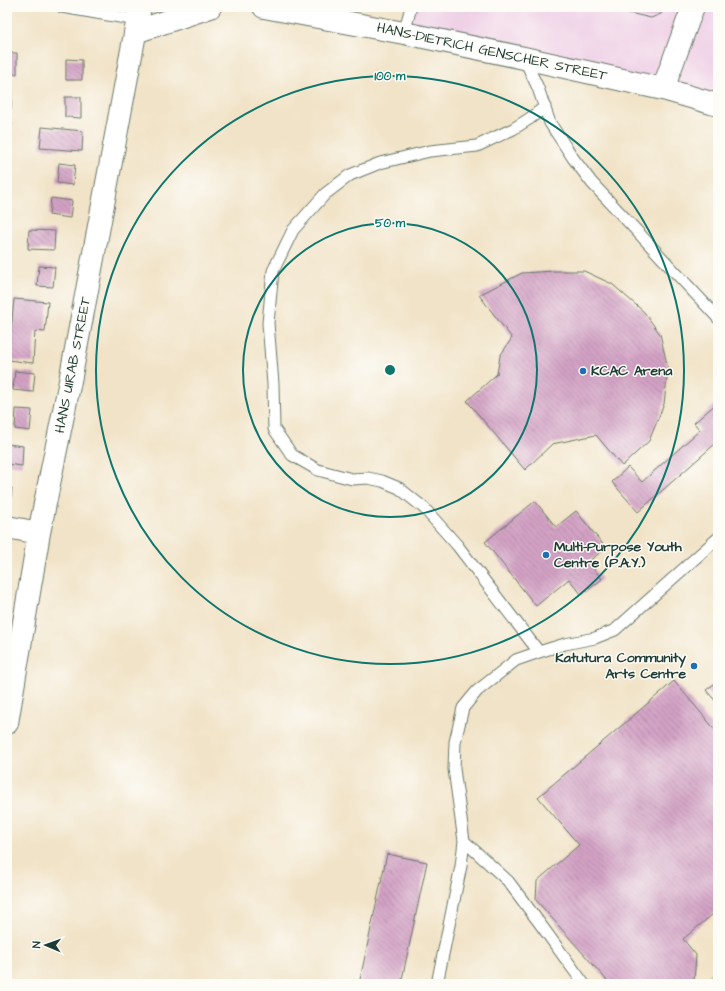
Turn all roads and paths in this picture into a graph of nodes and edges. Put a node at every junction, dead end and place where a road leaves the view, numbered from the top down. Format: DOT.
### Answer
graph roads {
  1 [pos="62,7"];
  2 [pos="210,7"];
  3 [pos="264,7"];
  4 [pos="411,7"];
  5 [pos="693,7"];
  6 [pos="137,20"];
  7 [pos="404,33"];
  8 [pos="524,58"];
  9 [pos="663,89"];
  10 [pos="718,105"];
  11 [pos="545,108"];
  12 [pos="718,318"];
  13 [pos="7,527"];
  14 [pos="39,533"];
  15 [pos="718,538"];
  16 [pos="539,652"];
  17 [pos="7,723"];
  18 [pos="464,840"];
  19 [pos="437,984"];
  20 [pos="584,984"];
  1 -- 6 [label="lane"];
  2 -- 6 [label="street"];
  3 -- 7 [label="street, HANS-DIETRICH GENSCHER STREET"];
  4 -- 7 [label="lane"];
  5 -- 9 [label="street"];
  6 -- 14 [label="street, HANS UIRAB STREET"];
  7 -- 8 [label="street, HANS-DIETRICH GENSCHER STREET"];
  8 -- 9 [label="street, HANS-DIETRICH GENSCHER STREET"];
  8 -- 11 [label="lane"];
  9 -- 10 [label="street, HANS-DIETRICH GENSCHER STREET"];
  11 -- 12 [label="lane"];
  11 -- 16 [label="lane"];
  13 -- 14 [label="street"];
  14 -- 17 [label="street, HANS UIRAB STREET"];
  15 -- 16 [label="lane"];
  16 -- 18 [label="lane"];
  18 -- 19 [label="lane"];
  18 -- 20 [label="lane"];
}
